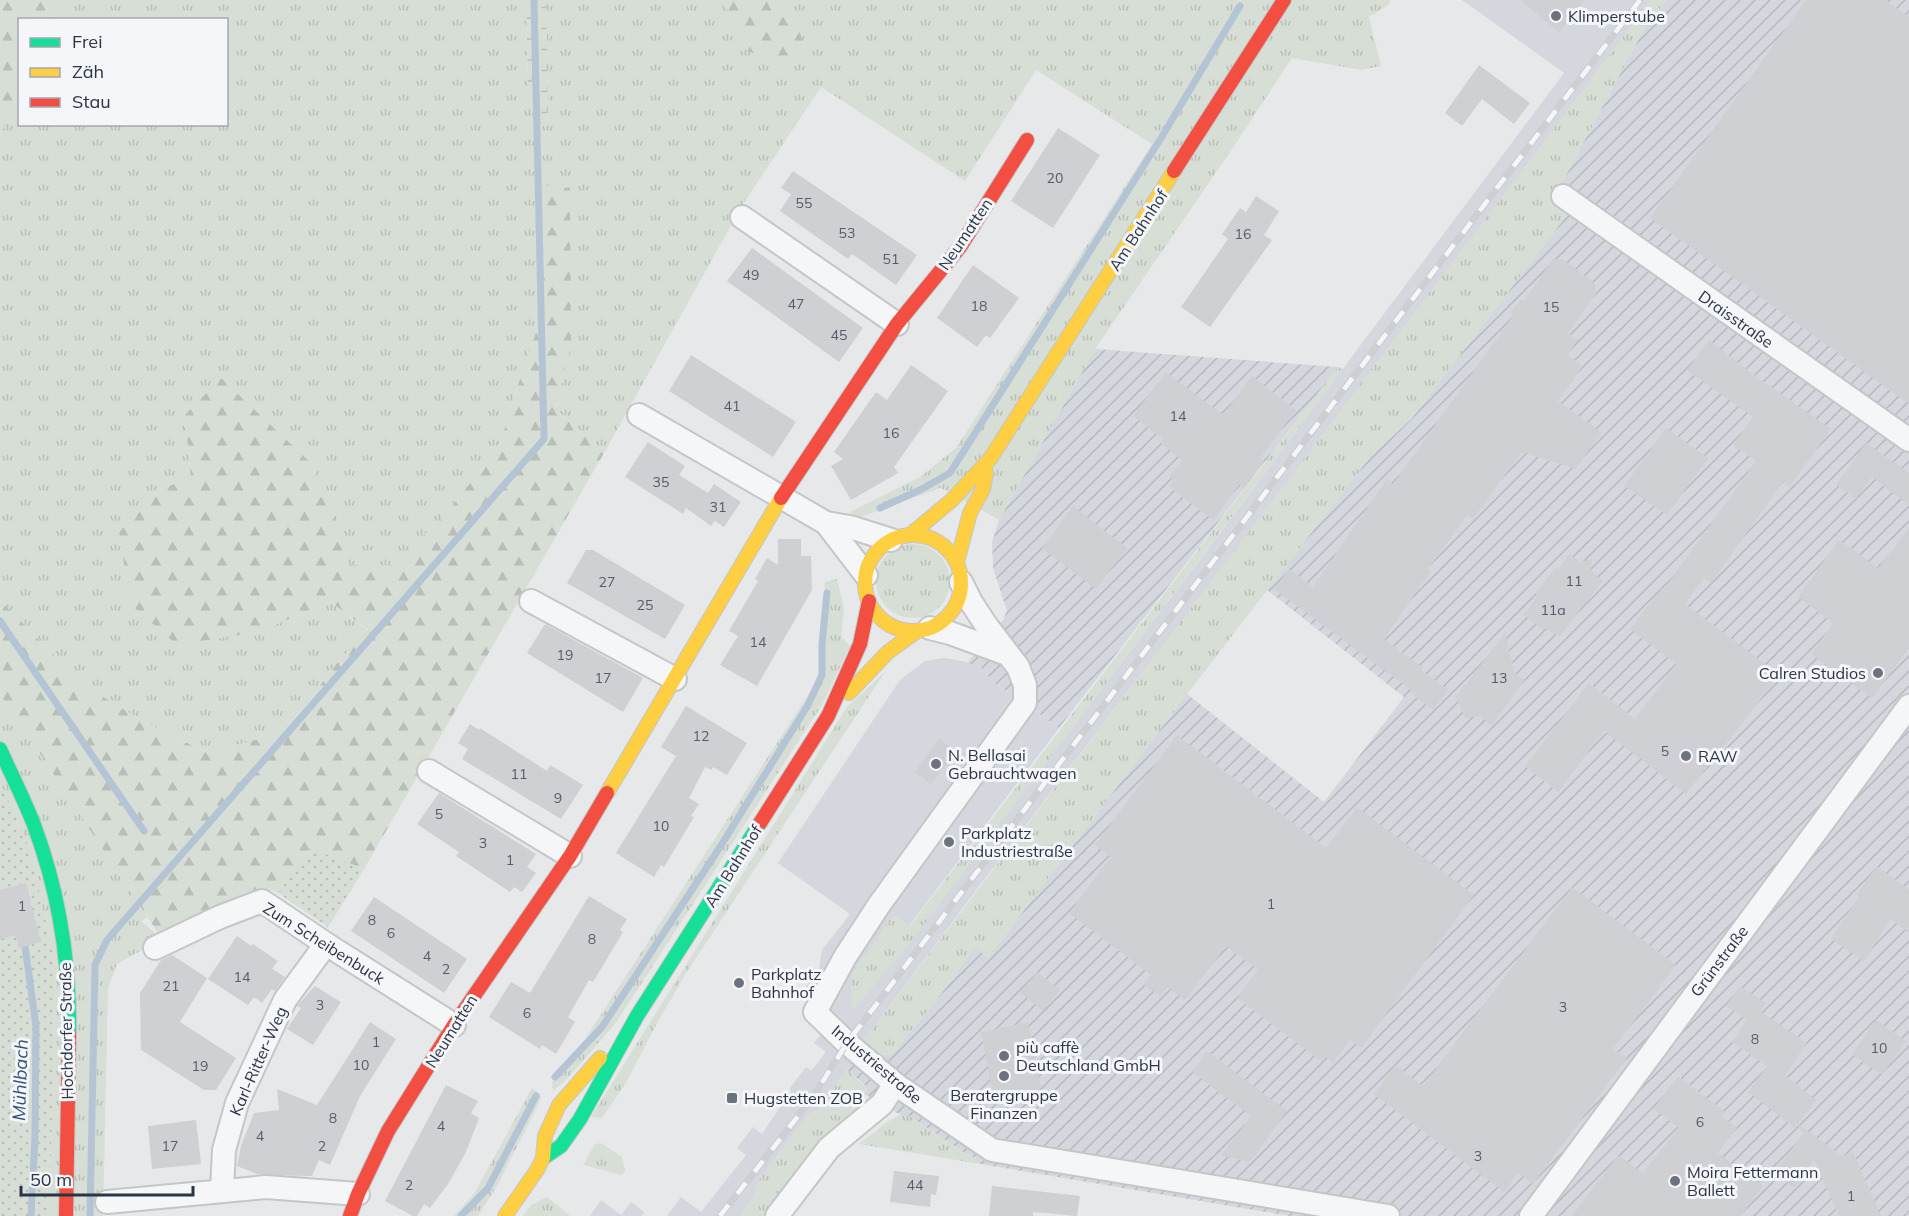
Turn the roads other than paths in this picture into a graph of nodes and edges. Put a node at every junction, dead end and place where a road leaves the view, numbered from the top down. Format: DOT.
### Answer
graph roads {
  1 [pos="1284,0"];
  2 [pos="1027,140"];
  3 [pos="1563,196"];
  4 [pos="742,217"];
  5 [pos="897,324"];
  6 [pos="639,415"];
  7 [pos="1909,440"];
  8 [pos="990,459"];
  9 [pos="781,498"];
  10 [pos="826,523"];
  11 [pos="901,537"];
  12 [pos="959,572"];
  13 [pos="866,575"];
  14 [pos="531,601"];
  15 [pos="869,601"];
  16 [pos="924,629"];
  17 [pos="1007,654"];
  18 [pos="675,679"];
  19 [pos="1909,706"];
  20 [pos="828,716"];
  21 [pos="0,749"];
  22 [pos="429,771"];
  23 [pos="570,856"];
  24 [pos="326,945"];
  25 [pos="155,948"];
  26 [pos="638,1016"];
  27 [pos="454,1025"];
  28 [pos="895,1084"];
  29 [pos="543,1158"];
  30 [pos="222,1190"];
  31 [pos="358,1194"];
  32 [pos="107,1202"];
  33 [pos="66,1216"];
  34 [pos="350,1216"];
  35 [pos="505,1216"];
  36 [pos="777,1216"];
  37 [pos="1388,1216"];
  38 [pos="1531,1216"];
  1 -- 8 [label="main road, Am Bahnhof"];
  2 -- 5 [label="main road, Neumatten"];
  3 -- 7 [label="street, Draisstraße"];
  4 -- 5 [label="street"];
  5 -- 9 [label="main road, Neumatten"];
  6 -- 9 [label="street"];
  8 -- 11 [label="main road, Am Bahnhof"];
  8 -- 12 [label="main road, Am Bahnhof"];
  9 -- 10 [label="street"];
  9 -- 18 [label="main road, Neumatten"];
  10 -- 11 [label="street"];
  10 -- 13 [label="street"];
  11 -- 12 [label="main road"];
  11 -- 13 [label="main road, Am Bahnhof"];
  12 -- 16 [label="main road, Am Bahnhof"];
  12 -- 17 [label="street, Industriestraße"];
  13 -- 15 [label="main road, Am Bahnhof"];
  14 -- 18 [label="street"];
  15 -- 16 [label="main road"];
  15 -- 20 [label="main road, Am Bahnhof"];
  16 -- 17 [label="street"];
  16 -- 20 [label="main road, Am Bahnhof"];
  17 -- 28 [label="street, Industriestraße"];
  18 -- 23 [label="main road, Neumatten"];
  19 -- 38 [label="street, Grünstraße"];
  20 -- 26 [label="main road, Am Bahnhof"];
  21 -- 33 [label="main road, Hochdorfer Straße"];
  22 -- 23 [label="street"];
  23 -- 27 [label="main road, Neumatten"];
  24 -- 25 [label="street, Zum Scheibenbuck"];
  24 -- 27 [label="street, Zum Scheibenbuck"];
  24 -- 30 [label="street, Karl-Ritter-Weg"];
  26 -- 29 [label="main road, Am Bahnhof"];
  26 -- 29 [label="main road, Am Bahnhof"];
  27 -- 31 [label="main road, Neumatten"];
  28 -- 36 [label="street"];
  28 -- 37 [label="street, Industriestraße"];
  29 -- 35 [label="main road, Am Bahnhof"];
  30 -- 31 [label="street"];
  30 -- 32 [label="street"];
  31 -- 34 [label="main road, Neumatten"];
}
